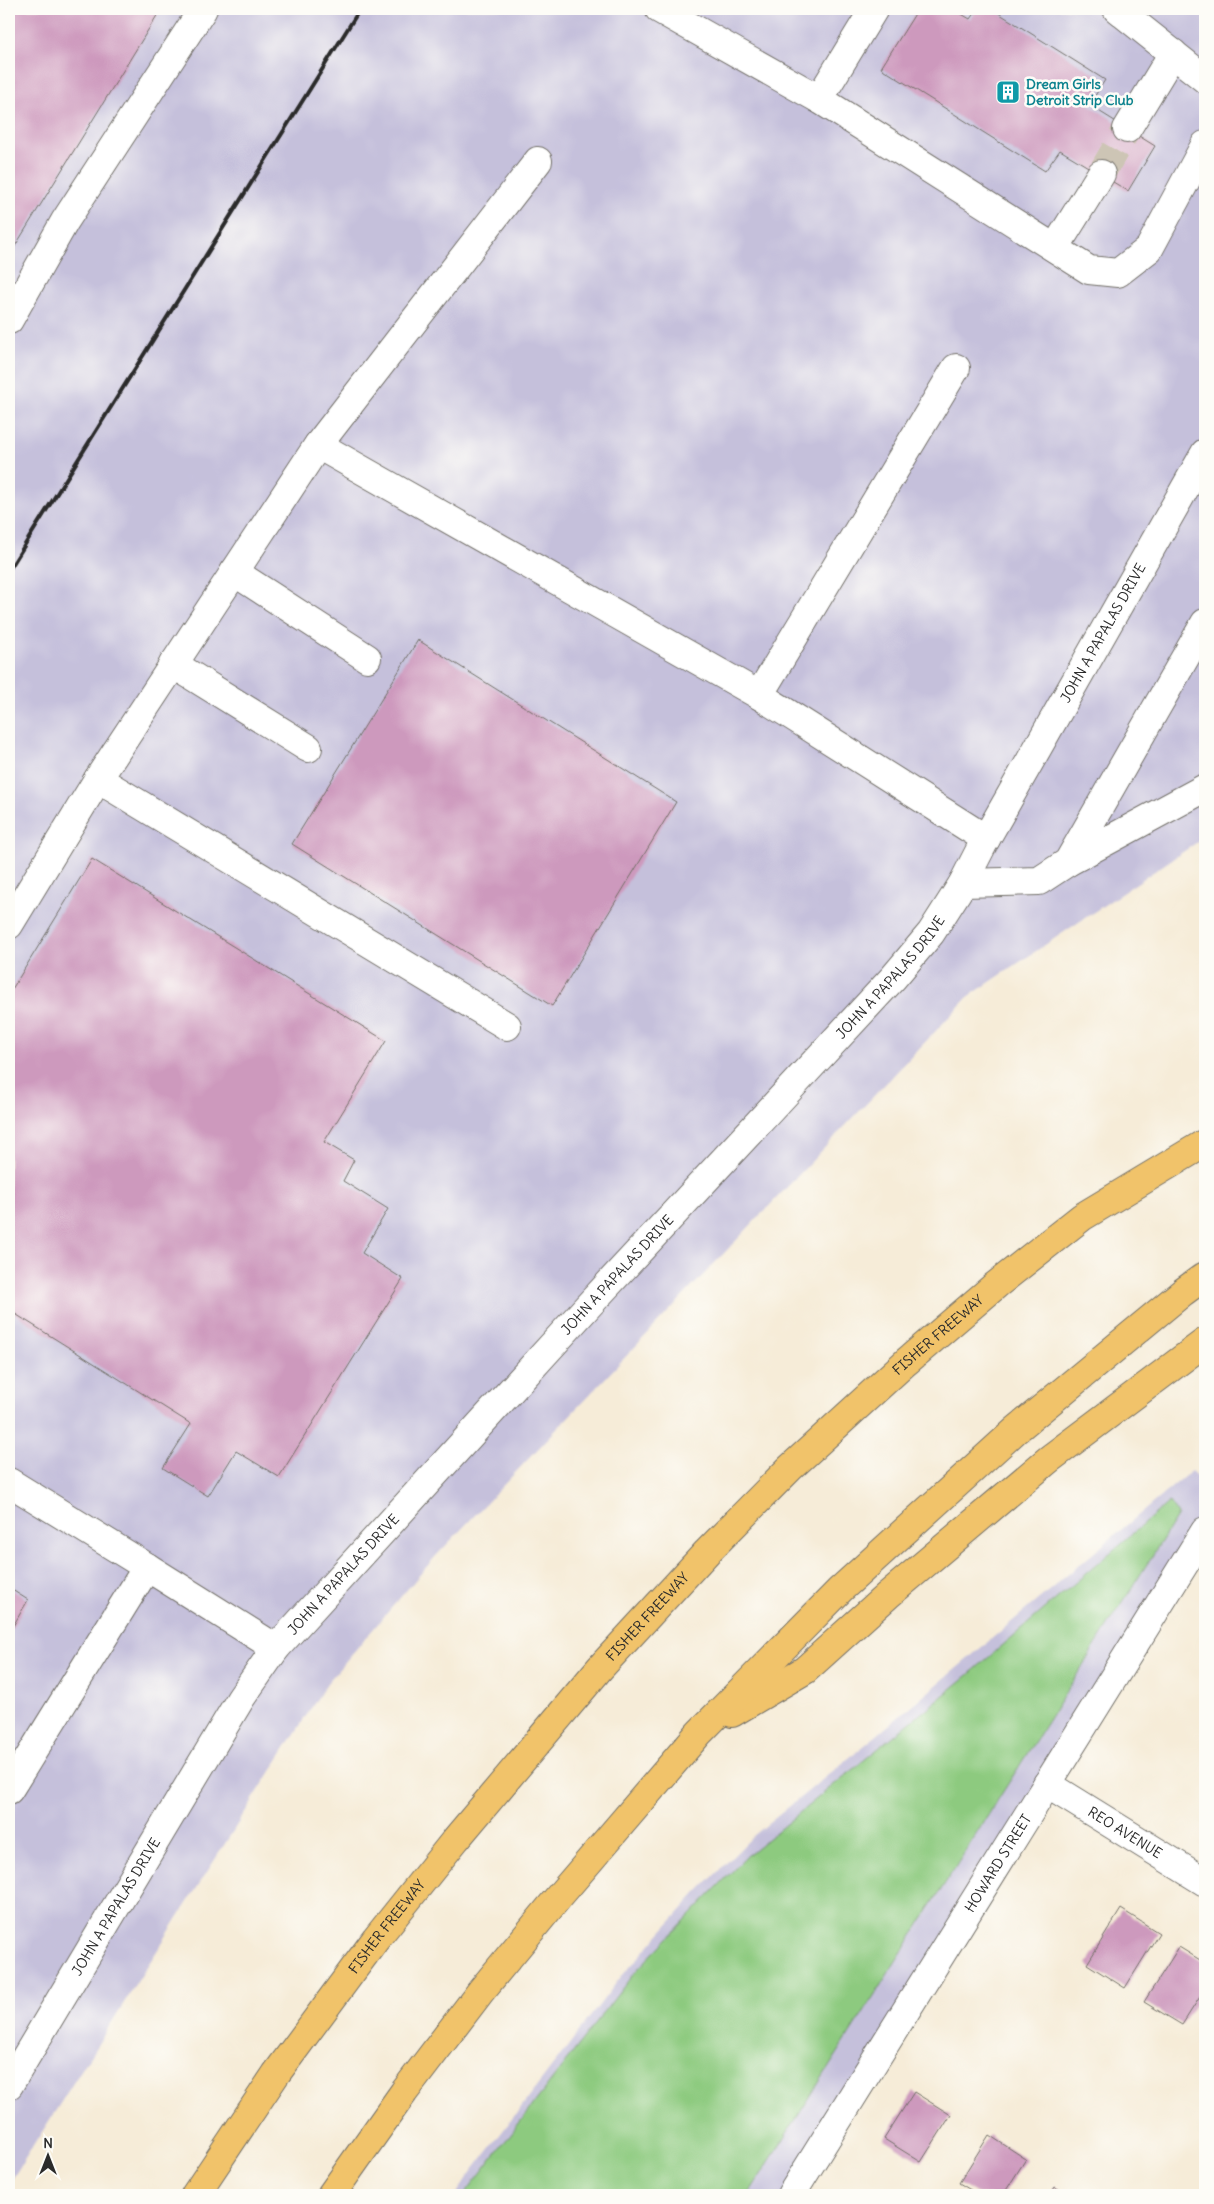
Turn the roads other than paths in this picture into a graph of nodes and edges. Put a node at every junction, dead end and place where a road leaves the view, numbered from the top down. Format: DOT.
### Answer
graph roads {
  1 [pos="203,9"];
  2 [pos="659,9"];
  3 [pos="874,9"];
  4 [pos="1117,9"];
  5 [pos="1173,54"];
  6 [pos="1205,79"];
  7 [pos="819,99"];
  8 [pos="1127,129"];
  9 [pos="1205,145"];
  10 [pos="538,161"];
  11 [pos="1100,174"];
  12 [pos="1054,248"];
  13 [pos="9,320"];
  14 [pos="956,368"];
  15 [pos="318,445"];
  16 [pos="1205,453"];
  17 [pos="234,572"];
  18 [pos="1205,622"];
  19 [pos="367,658"];
  20 [pos="174,664"];
  21 [pos="760,696"];
  22 [pos="308,748"];
  23 [pos="98,779"];
  24 [pos="1205,788"];
  25 [pos="986,839"];
  26 [pos="1068,862"];
  27 [pos="963,883"];
  28 [pos="9,925"];
  29 [pos="507,1026"];
  30 [pos="1205,1122"];
  31 [pos="1205,1143"];
  32 [pos="1158,1171"];
  33 [pos="1205,1276"];
  34 [pos="1205,1342"];
  35 [pos="9,1482"];
  36 [pos="1205,1531"];
  37 [pos="147,1567"];
  38 [pos="276,1648"];
  39 [pos="699,1733"];
  40 [pos="1047,1784"];
  41 [pos="9,1790"];
  42 [pos="1205,1882"];
  43 [pos="16,2054"];
  44 [pos="9,2085"];
  45 [pos="803,2191"];
  46 [pos="195,2195"];
  47 [pos="331,2195"];
  1 -- 13 [label="street"];
  2 -- 7 [label="street"];
  3 -- 7 [label="street"];
  4 -- 5 [label="street"];
  5 -- 6 [label="street"];
  5 -- 8 [label="street"];
  7 -- 12 [label="street"];
  9 -- 12 [label="street"];
  10 -- 15 [label="street"];
  11 -- 12 [label="street"];
  14 -- 21 [label="street"];
  15 -- 17 [label="street"];
  15 -- 21 [label="street"];
  16 -- 25 [label="street, JOHN A PAPALAS DRIVE"];
  17 -- 19 [label="street"];
  17 -- 20 [label="street"];
  18 -- 26 [label="street"];
  20 -- 22 [label="street"];
  20 -- 23 [label="street"];
  21 -- 25 [label="street"];
  23 -- 28 [label="street"];
  23 -- 29 [label="street"];
  24 -- 26 [label="street"];
  25 -- 27 [label="street, JOHN A PAPALAS DRIVE"];
  26 -- 27 [label="street"];
  27 -- 38 [label="street, JOHN A PAPALAS DRIVE"];
  30 -- 32 [label="highway"];
  31 -- 32 [label="highway, FISHER FREEWAY"];
  32 -- 46 [label="highway, FISHER FREEWAY"];
  33 -- 39 [label="highway"];
  34 -- 39 [label="highway"];
  35 -- 37 [label="street"];
  36 -- 40 [label="street, HOWARD STREET"];
  37 -- 38 [label="street"];
  37 -- 41 [label="street"];
  38 -- 43 [label="street, JOHN A PAPALAS DRIVE"];
  39 -- 47 [label="highway"];
  40 -- 42 [label="street, REO AVENUE"];
  40 -- 45 [label="street, HOWARD STREET"];
  43 -- 44 [label="street, JOHN A PAPALAS DRIVE"];
}
